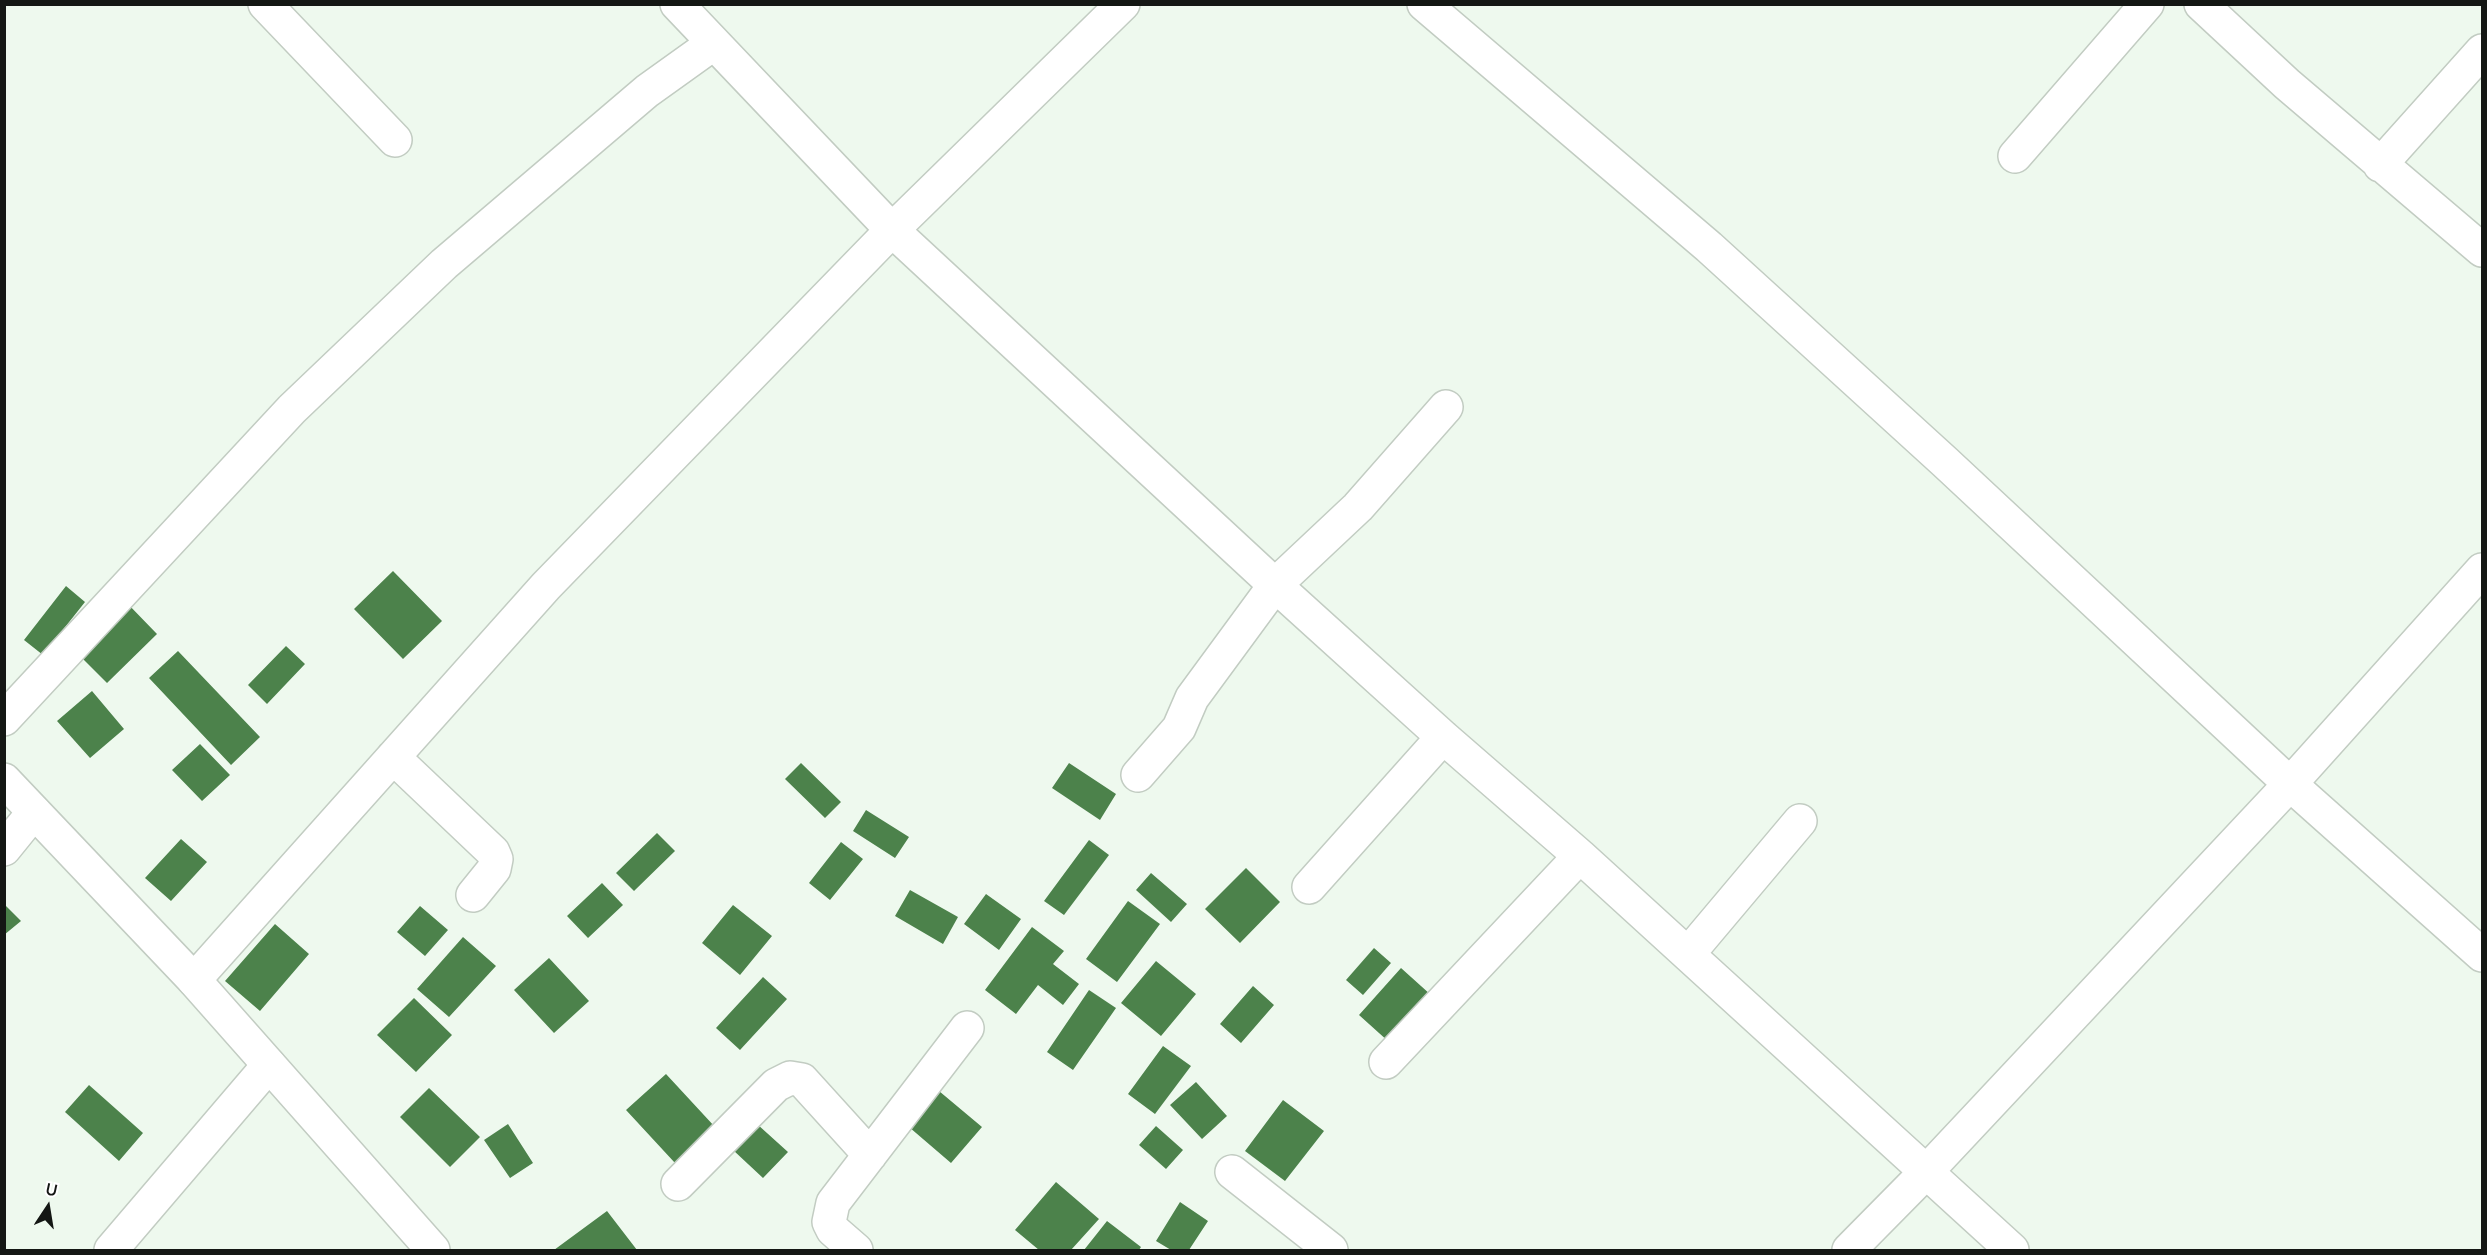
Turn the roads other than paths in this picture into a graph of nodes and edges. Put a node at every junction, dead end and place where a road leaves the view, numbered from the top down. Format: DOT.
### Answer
graph roads {
  1 [pos="266,4"];
  2 [pos="677,4"];
  3 [pos="1123,4"];
  4 [pos="1424,4"];
  5 [pos="2147,4"];
  6 [pos="2201,4"];
  7 [pos="714,43"];
  8 [pos="2482,51"];
  9 [pos="395,140"];
  10 [pos="2015,156"];
  11 [pos="2380,165"];
  12 [pos="892,230"];
  13 [pos="2482,250"];
  14 [pos="1446,407"];
  15 [pos="2482,570"];
  16 [pos="1275,585"];
  17 [pos="4,719"];
  18 [pos="1443,737"];
  19 [pos="393,757"];
  20 [pos="1137,776"];
  21 [pos="4,780"];
  22 [pos="2290,784"];
  23 [pos="34,812"];
  24 [pos="1800,820"];
  25 [pos="4,849"];
  26 [pos="1580,856"];
  27 [pos="1308,887"];
  28 [pos="473,895"];
  29 [pos="1688,954"];
  30 [pos="2482,955"];
  31 [pos="194,980"];
  32 [pos="967,1028"];
  33 [pos="1386,1062"];
  34 [pos="269,1065"];
  35 [pos="870,1155"];
  36 [pos="1927,1171"];
  37 [pos="1232,1172"];
  38 [pos="678,1184"];
  39 [pos="111,1251"];
  40 [pos="433,1251"];
  41 [pos="856,1251"];
  42 [pos="1331,1251"];
  43 [pos="1849,1251"];
  44 [pos="2012,1251"];
  1 -- 9 [label="street"];
  2 -- 7 [label="street"];
  3 -- 12 [label="street"];
  4 -- 22 [label="street"];
  5 -- 10 [label="street"];
  6 -- 11 [label="street"];
  7 -- 12 [label="street"];
  7 -- 17 [label="street"];
  8 -- 11 [label="street"];
  11 -- 13 [label="street"];
  12 -- 16 [label="street"];
  12 -- 19 [label="street"];
  14 -- 16 [label="street"];
  15 -- 22 [label="street"];
  16 -- 18 [label="street"];
  16 -- 20 [label="street"];
  18 -- 26 [label="street"];
  18 -- 27 [label="street"];
  19 -- 28 [label="street"];
  19 -- 31 [label="street"];
  21 -- 23 [label="street"];
  22 -- 30 [label="street"];
  22 -- 36 [label="street"];
  23 -- 25 [label="street"];
  23 -- 31 [label="street"];
  24 -- 29 [label="street"];
  26 -- 29 [label="street"];
  26 -- 33 [label="street"];
  29 -- 36 [label="street"];
  31 -- 34 [label="street"];
  32 -- 35 [label="street"];
  34 -- 39 [label="street"];
  34 -- 40 [label="street"];
  35 -- 38 [label="street"];
  35 -- 41 [label="street"];
  36 -- 43 [label="street"];
  36 -- 44 [label="street"];
  37 -- 42 [label="street"];
}
